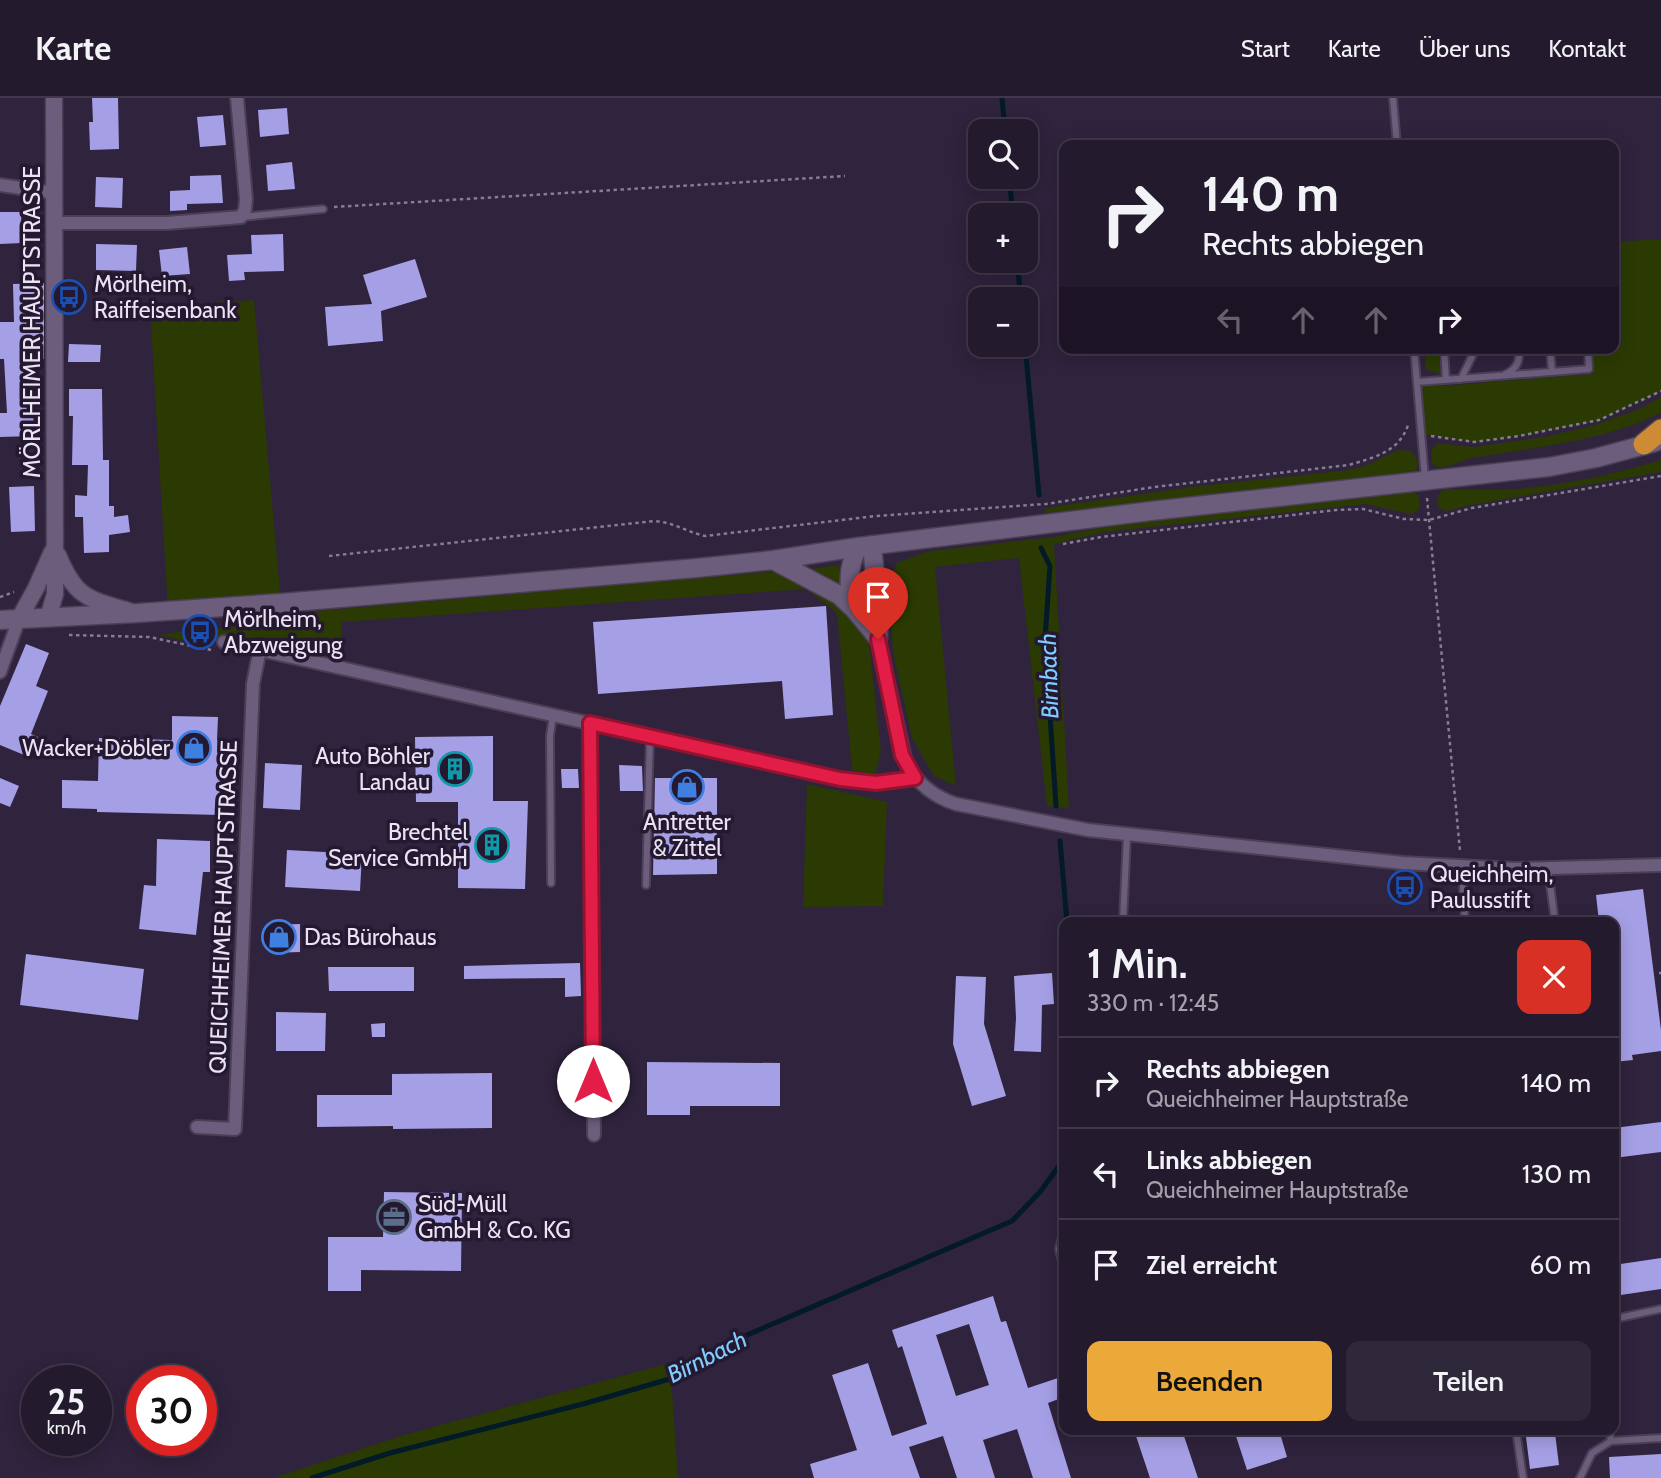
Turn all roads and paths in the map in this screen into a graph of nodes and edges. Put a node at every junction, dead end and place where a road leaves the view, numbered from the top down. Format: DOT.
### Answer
graph roads {
  1 [pos="54,98"];
  2 [pos="237,98"];
  3 [pos="1392,98"];
  4 [pos="1396,140"];
  5 [pos="845,176"];
  6 [pos="0,185"];
  7 [pos="55,192"];
  8 [pos="323,209"];
  9 [pos="240,217"];
  10 [pos="56,223"];
  11 [pos="1415,354"];
  12 [pos="1444,354"];
  13 [pos="1473,354"];
  14 [pos="1520,354"];
  15 [pos="1550,354"];
  16 [pos="1588,354"];
  17 [pos="1552,372"];
  18 [pos="1499,377"];
  19 [pos="1461,379"];
  20 [pos="1446,380"];
  21 [pos="1417,382"];
  22 [pos="1661,391"];
  23 [pos="1411,415"];
  24 [pos="1421,434"];
  25 [pos="1658,439"];
  26 [pos="1661,476"];
  27 [pos="1425,481"];
  28 [pos="1429,520"];
  29 [pos="1063,544"];
  30 [pos="55,546"];
  31 [pos="865,546"];
  32 [pos="329,555"];
  33 [pos="773,560"];
  34 [pos="854,608"];
  35 [pos="138,613"];
  36 [pos="48,618"];
  37 [pos="19,619"];
  38 [pos="0,620"];
  39 [pos="69,635"];
  40 [pos="878,638"];
  41 [pos="224,642"];
  42 [pos="210,649"];
  43 [pos="260,649"];
  44 [pos="0,672"];
  45 [pos="553,715"];
  46 [pos="590,723"];
  47 [pos="650,737"];
  48 [pos="915,778"];
  49 [pos="1127,835"];
  50 [pos="1661,865"];
  51 [pos="1461,867"];
  52 [pos="1548,869"];
  53 [pos="551,883"];
  54 [pos="646,885"];
  55 [pos="1124,917"];
  56 [pos="1465,917"];
  57 [pos="1554,917"];
  58 [pos="197,1127"];
  59 [pos="594,1135"];
  60 [pos="1661,1308"];
  61 [pos="1619,1318"];
  62 [pos="1517,1435"];
  63 [pos="1610,1435"];
  64 [pos="1661,1438"];
  65 [pos="1611,1441"];
  66 [pos="1522,1478"];
  67 [pos="1580,1478"];
  1 -- 7 [label="street, MÖRLHEIMER HAUPTSTRASSE"];
  2 -- 9 [label="street"];
  3 -- 4 [label="lane"];
  5 -- 8 [label="path"];
  6 -- 7 [label="street"];
  7 -- 10 [label="street, MÖRLHEIMER HAUPTSTRASSE"];
  8 -- 9 [label="lane"];
  9 -- 10 [label="street"];
  10 -- 30 [label="street, MÖRLHEIMER HAUPTSTRASSE"];
  11 -- 21 [label="lane"];
  12 -- 20 [label="lane"];
  13 -- 19 [label="lane"];
  14 -- 18 [label="lane"];
  15 -- 17 [label="lane"];
  16 -- 17 [label="lane"];
  17 -- 18 [label="lane"];
  18 -- 19 [label="lane"];
  19 -- 20 [label="lane"];
  20 -- 21 [label="lane"];
  21 -- 24 [label="lane"];
  22 -- 24 [label="path"];
  23 -- 32 [label="path"];
  24 -- 27 [label="lane"];
  25 -- 27 [label="main road"];
  26 -- 28 [label="path"];
  27 -- 28 [label="path"];
  27 -- 31 [label="main road"];
  28 -- 29 [label="path"];
  28 -- 51 [label="path"];
  30 -- 35 [label="street, MÖRLHEIMER HAUPTSTRASSE"];
  30 -- 36 [label="street, MÖRLHEIMER HAUPTSTRASSE"];
  30 -- 37 [label="street, MÖRLHEIMER HAUPTSTRASSE"];
  31 -- 33 [label="main road"];
  31 -- 34 [label="main road"];
  31 -- 40 [label="main road"];
  33 -- 34 [label="main road"];
  33 -- 35 [label="main road"];
  34 -- 40 [label="main road"];
  35 -- 36 [label="main road"];
  36 -- 37 [label="main road"];
  37 -- 38 [label="main road"];
  37 -- 44 [label="street"];
  39 -- 42 [label="path"];
  40 -- 48 [label="street"];
  41 -- 43 [label="street"];
  43 -- 45 [label="street"];
  43 -- 58 [label="street, QUEICHHEIMER HAUPTSTRASSE"];
  45 -- 46 [label="street"];
  45 -- 53 [label="lane"];
  46 -- 47 [label="street"];
  46 -- 59 [label="street"];
  47 -- 48 [label="street"];
  47 -- 54 [label="lane"];
  48 -- 49 [label="street"];
  49 -- 51 [label="street"];
  49 -- 55 [label="lane"];
  50 -- 52 [label="street"];
  51 -- 52 [label="street"];
  51 -- 56 [label="lane"];
  52 -- 57 [label="lane"];
  60 -- 61 [label="lane"];
  62 -- 66 [label="lane"];
  63 -- 65 [label="lane"];
  64 -- 65 [label="lane"];
  65 -- 67 [label="lane"];
}
